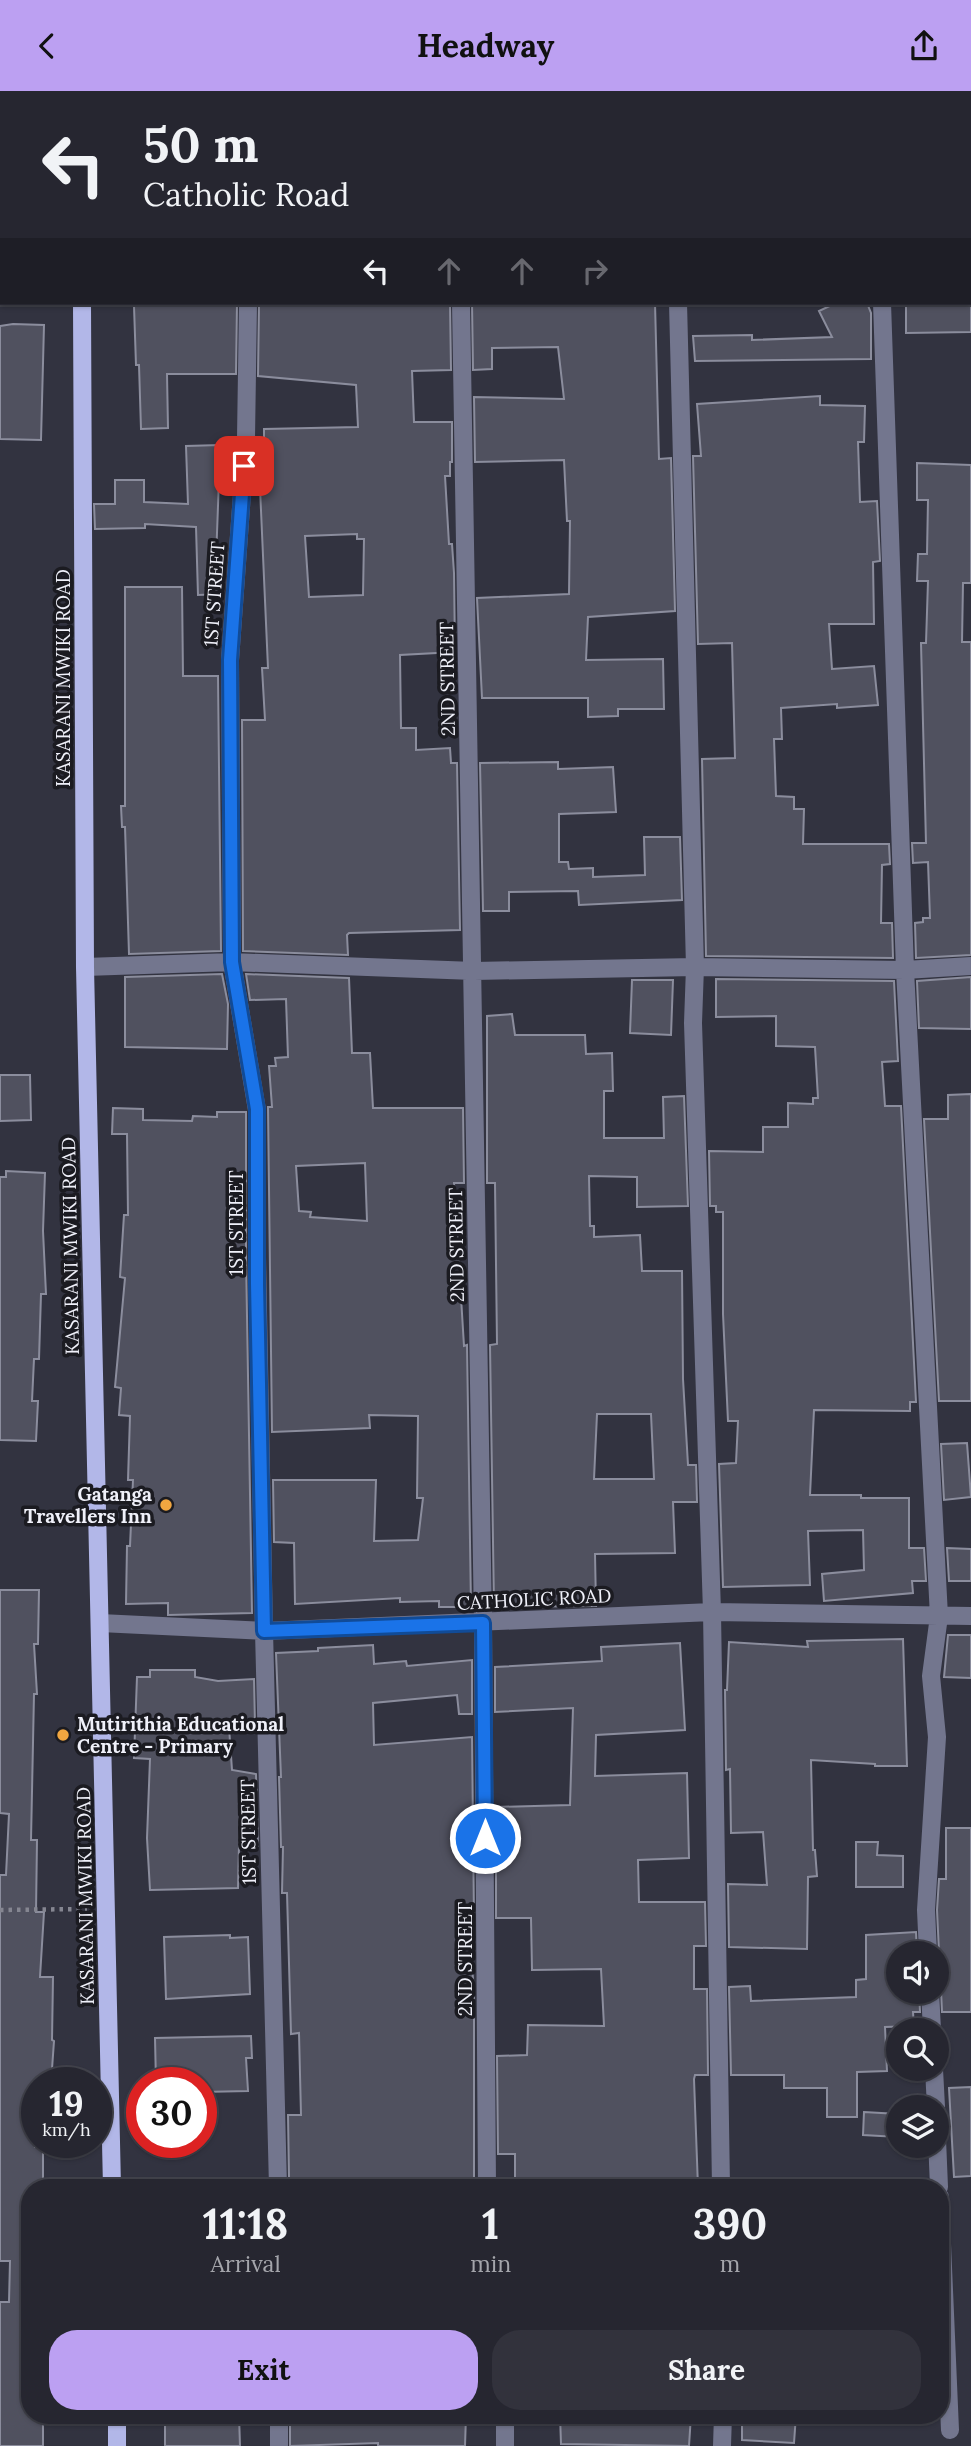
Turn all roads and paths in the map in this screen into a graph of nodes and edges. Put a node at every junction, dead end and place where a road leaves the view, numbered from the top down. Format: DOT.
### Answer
graph roads {
  1 [pos="82,305"];
  2 [pos="248,305"];
  3 [pos="461,305"];
  4 [pos="678,305"];
  5 [pos="882,305"];
  6 [pos="232,962"];
  7 [pos="971,966"];
  8 [pos="85,967"];
  9 [pos="695,967"];
  10 [pos="905,970"];
  11 [pos="474,971"];
  12 [pos="712,1612"];
  13 [pos="939,1616"];
  14 [pos="971,1616"];
  15 [pos="100,1623"];
  16 [pos="483,1623"];
  17 [pos="264,1631"];
  18 [pos="106,1909"];
  19 [pos="0,1910"];
  20 [pos="927,1941"];
  21 [pos="938,2158"];
  22 [pos="112,2179"];
  23 [pos="278,2179"];
  24 [pos="487,2179"];
  25 [pos="721,2179"];
  26 [pos="939,2179"];
  27 [pos="949,2407"];
  28 [pos="117,2424"];
  29 [pos="279,2424"];
  30 [pos="505,2424"];
  31 [pos="723,2424"];
  32 [pos="950,2430"];
  33 [pos="117,2446"];
  34 [pos="279,2446"];
  35 [pos="505,2446"];
  36 [pos="722,2446"];
  1 -- 8 [label="main road, KASARANI MWIKI ROAD"];
  2 -- 6 [label="street, 1ST STREET"];
  3 -- 11 [label="street, 2ND STREET"];
  4 -- 9 [label="street"];
  5 -- 10 [label="street"];
  6 -- 8 [label="street"];
  6 -- 11 [label="street"];
  6 -- 17 [label="street, 1ST STREET"];
  7 -- 10 [label="street"];
  8 -- 15 [label="main road, KASARANI MWIKI ROAD"];
  9 -- 10 [label="street"];
  9 -- 11 [label="street"];
  9 -- 12 [label="street"];
  10 -- 13 [label="street"];
  11 -- 16 [label="street, 2ND STREET"];
  12 -- 13 [label="street, CATHOLIC ROAD"];
  12 -- 16 [label="street, CATHOLIC ROAD"];
  12 -- 25 [label="street"];
  13 -- 14 [label="street, CATHOLIC ROAD"];
  13 -- 20 [label="street"];
  15 -- 17 [label="street, CATHOLIC ROAD"];
  15 -- 18 [label="main road, KASARANI MWIKI ROAD"];
  16 -- 17 [label="street, CATHOLIC ROAD"];
  16 -- 24 [label="street, 2ND STREET"];
  17 -- 23 [label="street, 1ST STREET"];
  18 -- 19 [label="path"];
  18 -- 22 [label="main road, KASARANI MWIKI ROAD"];
  21 -- 26 [label="street"];
  27 -- 32 [label="street"];
  28 -- 33 [label="main road"];
  29 -- 34 [label="street"];
  30 -- 35 [label="street"];
  31 -- 36 [label="street"];
}
